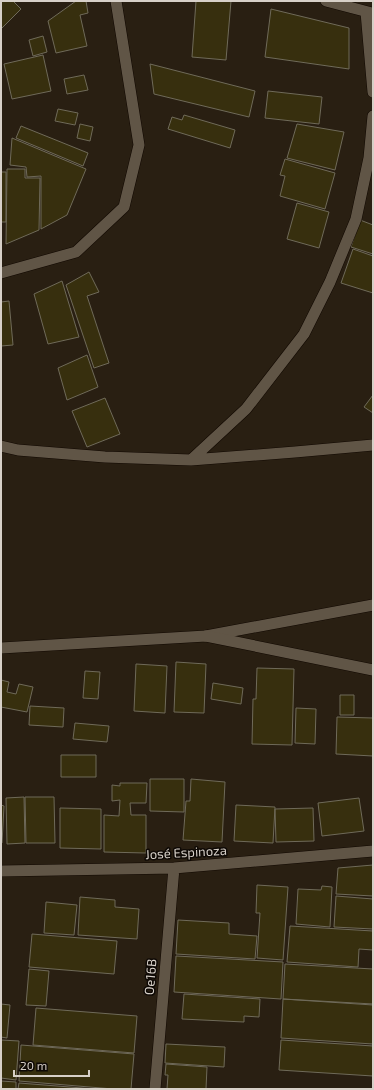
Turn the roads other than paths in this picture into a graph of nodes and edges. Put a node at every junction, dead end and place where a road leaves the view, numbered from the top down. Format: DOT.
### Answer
graph roads {
  1 [pos="116,1"];
  2 [pos="326,1"];
  3 [pos="369,12"];
  4 [pos="373,92"];
  5 [pos="373,116"];
  6 [pos="1,273"];
  7 [pos="373,445"];
  8 [pos="1,446"];
  9 [pos="191,460"];
  10 [pos="373,604"];
  11 [pos="206,636"];
  12 [pos="1,648"];
  13 [pos="373,670"];
  14 [pos="373,851"];
  15 [pos="174,868"];
  16 [pos="1,871"];
  17 [pos="155,1089"];
  1 -- 6 [label="street"];
  2 -- 3 [label="street"];
  3 -- 4 [label="street"];
  5 -- 9 [label="street"];
  7 -- 9 [label="street"];
  8 -- 9 [label="street"];
  10 -- 11 [label="street"];
  11 -- 12 [label="street"];
  11 -- 13 [label="street"];
  14 -- 15 [label="street, José Espinoza"];
  15 -- 16 [label="street, José Espinoza"];
  15 -- 17 [label="street, Oe16B"];
}
